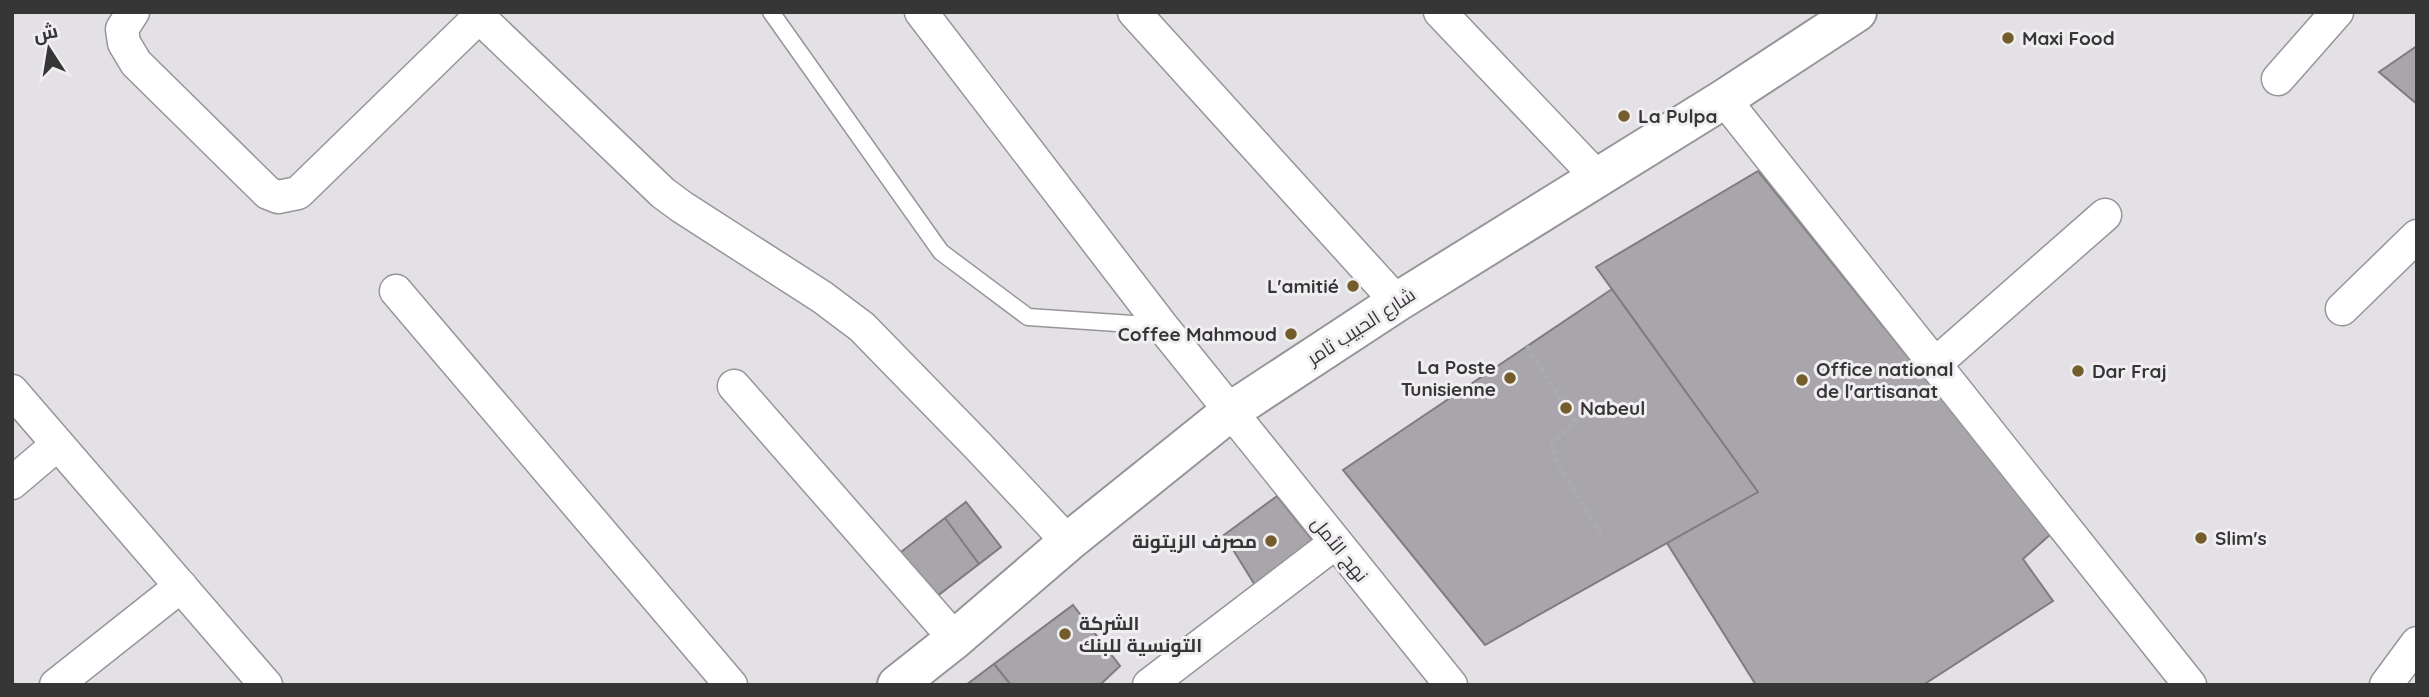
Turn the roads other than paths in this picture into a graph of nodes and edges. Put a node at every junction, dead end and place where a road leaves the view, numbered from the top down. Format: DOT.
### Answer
graph roads {
  1 [pos="133,12"];
  2 [pos="771,12"];
  3 [pos="920,12"];
  4 [pos="1134,12"];
  5 [pos="1440,12"];
  6 [pos="1857,12"];
  7 [pos="2337,12"];
  8 [pos="477,15"];
  9 [pos="2277,79"];
  10 [pos="1724,99"];
  11 [pos="1597,177"];
  12 [pos="2105,215"];
  13 [pos="2417,236"];
  14 [pos="396,290"];
  15 [pos="1397,302"];
  16 [pos="2342,309"];
  17 [pos="1162,326"];
  18 [pos="1934,365"];
  19 [pos="734,386"];
  20 [pos="12,391"];
  21 [pos="1231,411"];
  22 [pos="58,444"];
  23 [pos="12,483"];
  24 [pos="1068,542"];
  25 [pos="1335,542"];
  26 [pos="181,586"];
  27 [pos="954,639"];
  28 [pos="2417,643"];
  29 [pos="56,685"];
  30 [pos="266,685"];
  31 [pos="730,685"];
  32 [pos="897,685"];
  33 [pos="1149,685"];
  34 [pos="1451,685"];
  35 [pos="2190,685"];
  36 [pos="2386,685"];
  1 -- 8 [label="street"];
  2 -- 17 [label="lane"];
  3 -- 17 [label="street, نهج الأمل"];
  4 -- 15 [label="street"];
  5 -- 11 [label="street"];
  6 -- 10 [label="main road, شارع الحبيب ثامر"];
  7 -- 9 [label="street"];
  8 -- 24 [label="street"];
  10 -- 11 [label="main road, شارع الحبيب ثامر"];
  10 -- 18 [label="street"];
  11 -- 15 [label="main road, شارع الحبيب ثامر"];
  12 -- 18 [label="street"];
  13 -- 16 [label="street"];
  14 -- 31 [label="street"];
  15 -- 21 [label="main road, شارع الحبيب ثامر"];
  17 -- 21 [label="street, نهج الأمل"];
  18 -- 35 [label="street"];
  19 -- 27 [label="street"];
  20 -- 22 [label="street"];
  21 -- 24 [label="main road, شارع الحبيب ثامر"];
  21 -- 25 [label="street, نهج الأمل"];
  22 -- 23 [label="street"];
  22 -- 26 [label="street"];
  24 -- 27 [label="main road, شارع الحبيب ثامر"];
  25 -- 33 [label="street"];
  25 -- 34 [label="street, نهج الأمل"];
  26 -- 29 [label="street"];
  26 -- 30 [label="street"];
  27 -- 32 [label="main road, شارع الحبيب ثامر"];
  28 -- 36 [label="street"];
}
